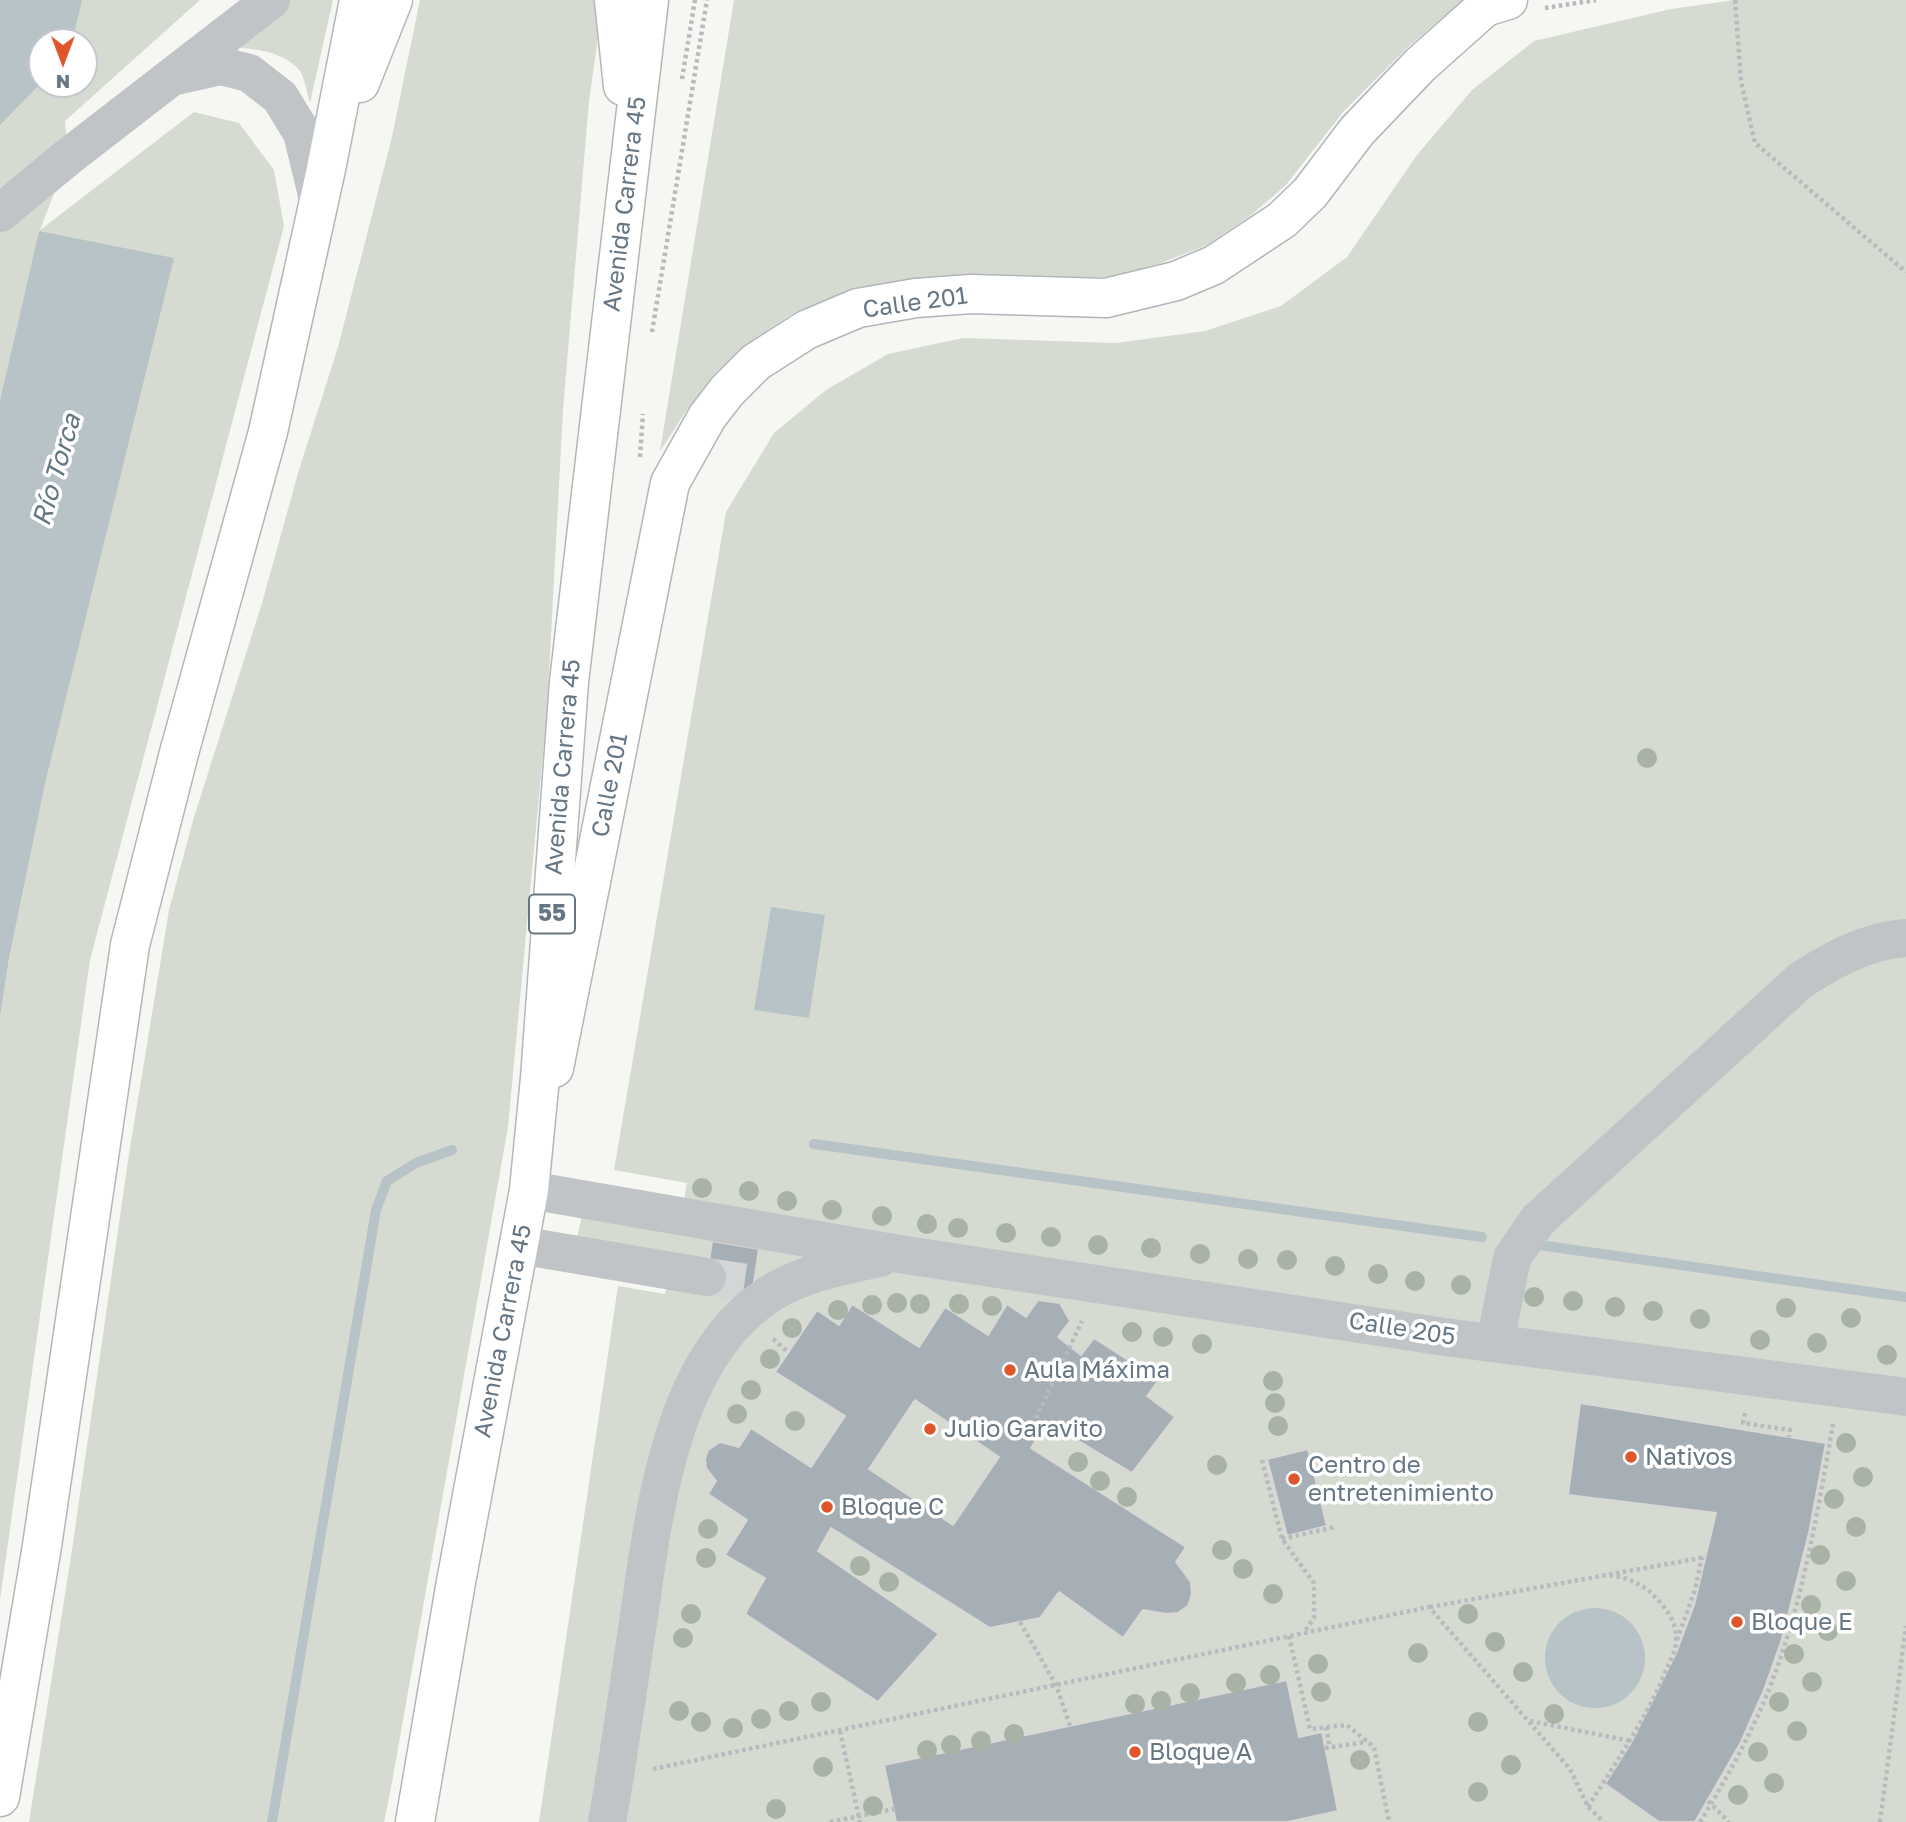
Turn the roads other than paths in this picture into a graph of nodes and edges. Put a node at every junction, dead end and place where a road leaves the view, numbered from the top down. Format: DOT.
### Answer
graph roads {
  1 [pos="271,0"];
  2 [pos="359,0"];
  3 [pos="393,0"];
  4 [pos="614,0"];
  5 [pos="649,0"];
  6 [pos="1526,4"];
  7 [pos="170,77"];
  8 [pos="630,158"];
  9 [pos="322,186"];
  10 [pos="0,214"];
  11 [pos="1906,938"];
  12 [pos="529,1190"];
  13 [pos="519,1245"];
  14 [pos="899,1254"];
  15 [pos="706,1277"];
  16 [pos="1495,1343"];
  17 [pos="1906,1397"];
  18 [pos="0,1797"];
  19 [pos="415,1822"];
  20 [pos="607,1822"];
  1 -- 7 [label="lane"];
  2 -- 9 [label="main road"];
  3 -- 9 [label="main road"];
  4 -- 8 [label="main road"];
  5 -- 8 [label="main road, Avenida Carrera 45 / 55"];
  6 -- 12 [label="main road, Calle 201"];
  7 -- 9 [label="lane"];
  7 -- 10 [label="lane"];
  8 -- 12 [label="main road, Avenida Carrera 45 / 55"];
  9 -- 18 [label="main road"];
  11 -- 16 [label="lane"];
  12 -- 13 [label="main road, Avenida Carrera 45 / 55"];
  12 -- 14 [label="lane, Calle 205"];
  13 -- 15 [label="lane"];
  13 -- 19 [label="main road, Avenida Carrera 45 / 55"];
  14 -- 16 [label="lane, Calle 205"];
  14 -- 20 [label="lane"];
  16 -- 17 [label="lane, Calle 205"];
}
